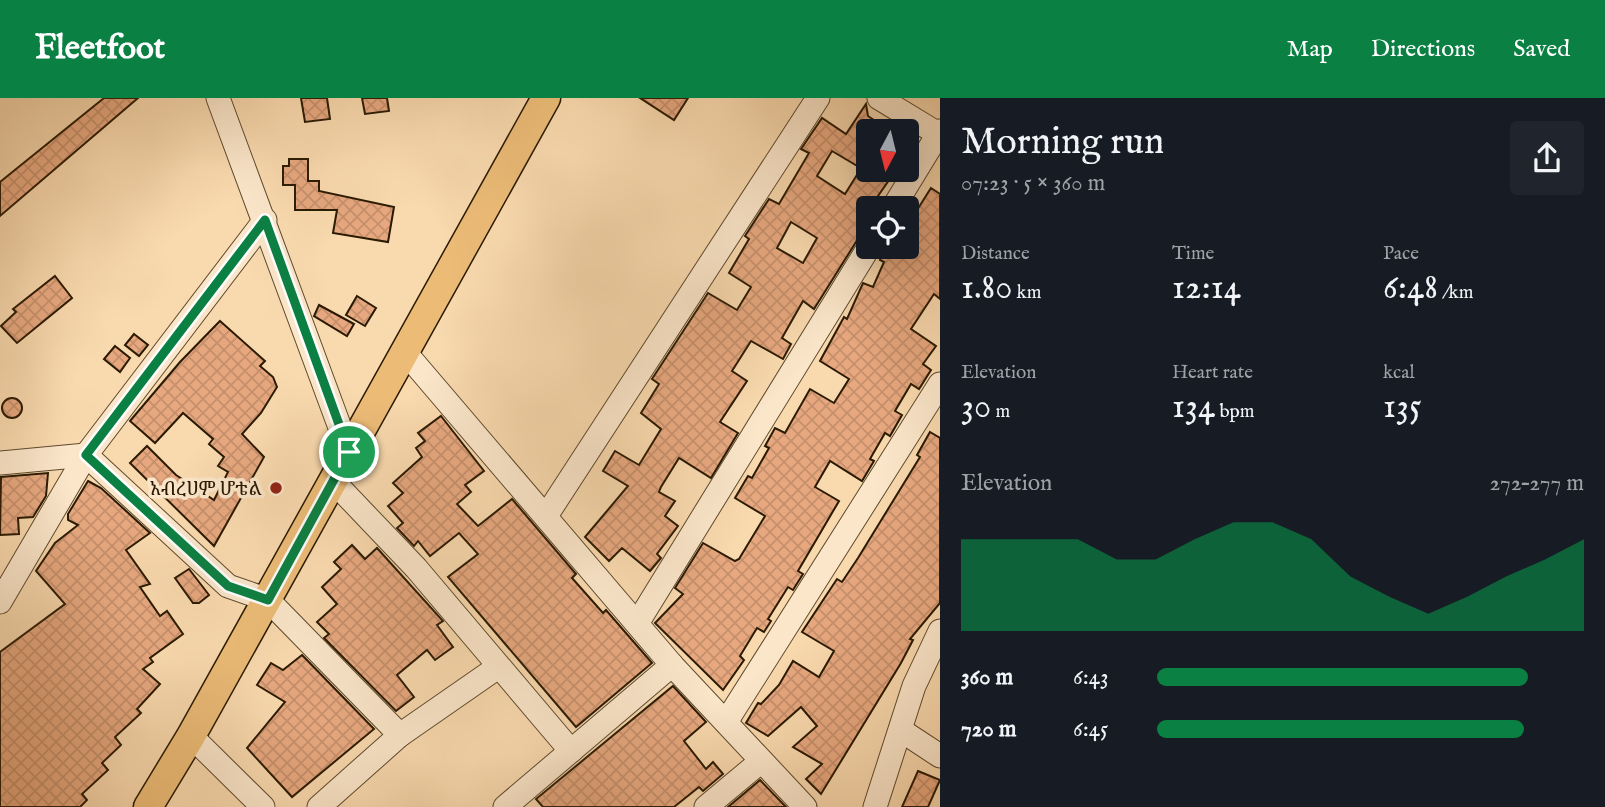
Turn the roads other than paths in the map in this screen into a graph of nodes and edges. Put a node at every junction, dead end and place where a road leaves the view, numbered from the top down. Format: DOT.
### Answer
graph roads {
  1 [pos="218,98"];
  2 [pos="546,98"];
  3 [pos="818,98"];
  4 [pos="879,98"];
  5 [pos="939,133"];
  6 [pos="900,196"];
  7 [pos="265,220"];
  8 [pos="862,259"];
  9 [pos="404,351"];
  10 [pos="940,384"];
  11 [pos="349,452"];
  12 [pos="86,455"];
  13 [pos="0,463"];
  14 [pos="332,480"];
  15 [pos="546,516"];
  16 [pos="3,591"];
  17 [pos="268,600"];
  18 [pos="638,622"];
  19 [pos="940,631"];
  20 [pos="672,665"];
  21 [pos="498,667"];
  22 [pos="726,722"];
  23 [pos="902,731"];
  24 [pos="400,735"];
  25 [pos="191,736"];
  26 [pos="571,751"];
  27 [pos="940,756"];
  28 [pos="760,762"];
  29 [pos="148,807"];
  30 [pos="263,807"];
  31 [pos="319,807"];
  32 [pos="505,807"];
  33 [pos="706,807"];
  34 [pos="805,807"];
  35 [pos="875,807"];
  1 -- 7 [label="street"];
  2 -- 9 [label="main road"];
  3 -- 15 [label="street"];
  4 -- 5 [label="street"];
  5 -- 6 [label="street"];
  7 -- 11 [label="street"];
  7 -- 12 [label="street"];
  8 -- 18 [label="street"];
  9 -- 11 [label="main road"];
  9 -- 15 [label="street"];
  10 -- 22 [label="street"];
  11 -- 14 [label="main road"];
  12 -- 13 [label="street"];
  12 -- 16 [label="street"];
  12 -- 17 [label="street"];
  14 -- 17 [label="main road"];
  14 -- 21 [label="street"];
  15 -- 18 [label="street"];
  17 -- 24 [label="street"];
  17 -- 25 [label="main road"];
  18 -- 20 [label="street"];
  19 -- 23 [label="street"];
  20 -- 22 [label="street"];
  20 -- 26 [label="street"];
  21 -- 24 [label="street"];
  21 -- 26 [label="street"];
  22 -- 28 [label="street"];
  23 -- 27 [label="street"];
  23 -- 35 [label="street"];
  24 -- 31 [label="street"];
  25 -- 29 [label="main road"];
  25 -- 30 [label="street"];
  26 -- 32 [label="street"];
  28 -- 33 [label="street"];
  28 -- 34 [label="street"];
}
